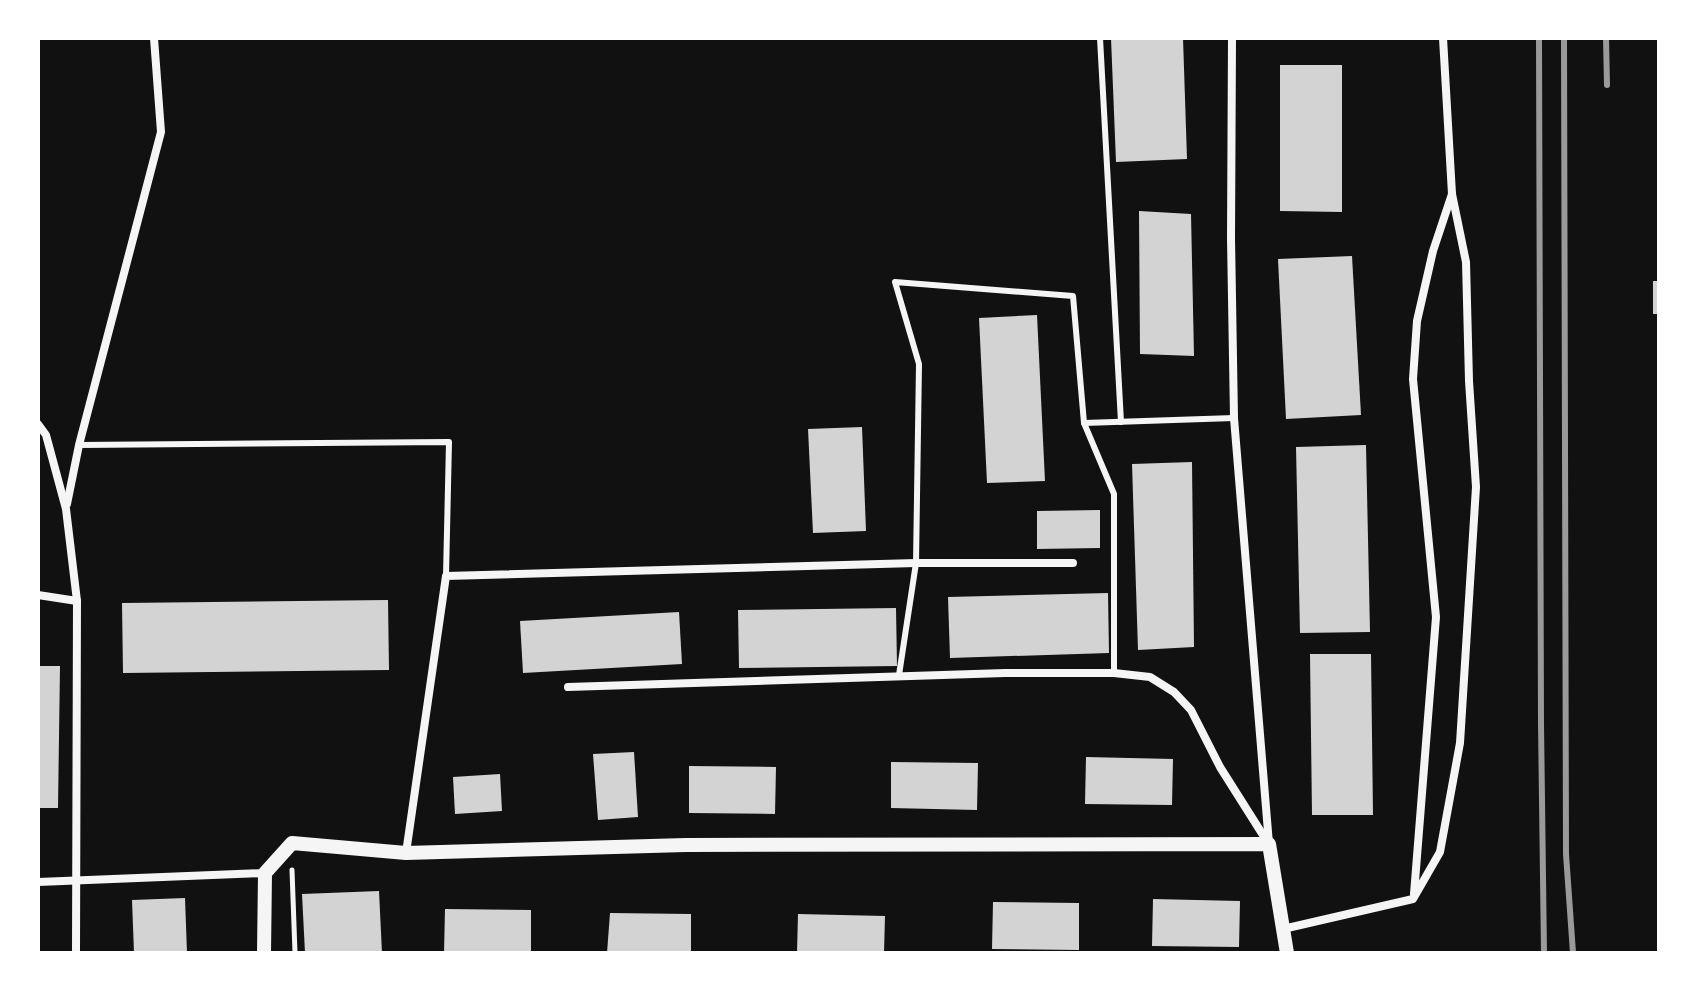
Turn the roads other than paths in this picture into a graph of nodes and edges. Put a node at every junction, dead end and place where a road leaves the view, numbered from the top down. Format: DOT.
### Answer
graph roads {
  1 [pos="154,38"];
  2 [pos="1100,38"];
  3 [pos="1232,38"];
  4 [pos="1443,38"];
  5 [pos="1452,194"];
  6 [pos="1234,418"];
  7 [pos="1121,422"];
  8 [pos="1084,423"];
  9 [pos="38,424"];
  10 [pos="79,445"];
  11 [pos="66,509"];
  12 [pos="916,563"];
  13 [pos="1073,563"];
  14 [pos="446,576"];
  15 [pos="38,595"];
  16 [pos="77,601"];
  17 [pos="1114,673"];
  18 [pos="899,675"];
  19 [pos="568,687"];
  20 [pos="1269,844"];
  21 [pos="406,853"];
  22 [pos="265,873"];
  23 [pos="77,880"];
  24 [pos="38,882"];
  25 [pos="1413,899"];
  26 [pos="1283,929"];
  27 [pos="76,953"];
  28 [pos="264,953"];
  29 [pos="1287,953"];
  1 -- 10 [label="street"];
  2 -- 7 [label="lane"];
  3 -- 6 [label="street"];
  4 -- 5 [label="street"];
  5 -- 25 [label="street"];
  5 -- 25 [label="street"];
  6 -- 7 [label="lane"];
  6 -- 20 [label="street"];
  7 -- 8 [label="lane"];
  8 -- 12 [label="lane"];
  8 -- 17 [label="lane"];
  9 -- 11 [label="street"];
  10 -- 11 [label="street"];
  10 -- 14 [label="lane"];
  11 -- 16 [label="street"];
  12 -- 13 [label="street"];
  12 -- 14 [label="street"];
  12 -- 18 [label="lane"];
  14 -- 21 [label="street"];
  15 -- 16 [label="street"];
  16 -- 23 [label="street"];
  17 -- 18 [label="street"];
  17 -- 20 [label="street"];
  18 -- 19 [label="street"];
  20 -- 21 [label="street"];
  20 -- 26 [label="street"];
  21 -- 22 [label="street"];
  22 -- 23 [label="street"];
  22 -- 28 [label="street"];
  23 -- 24 [label="street"];
  23 -- 27 [label="street"];
  25 -- 26 [label="street"];
  26 -- 29 [label="street"];
}
